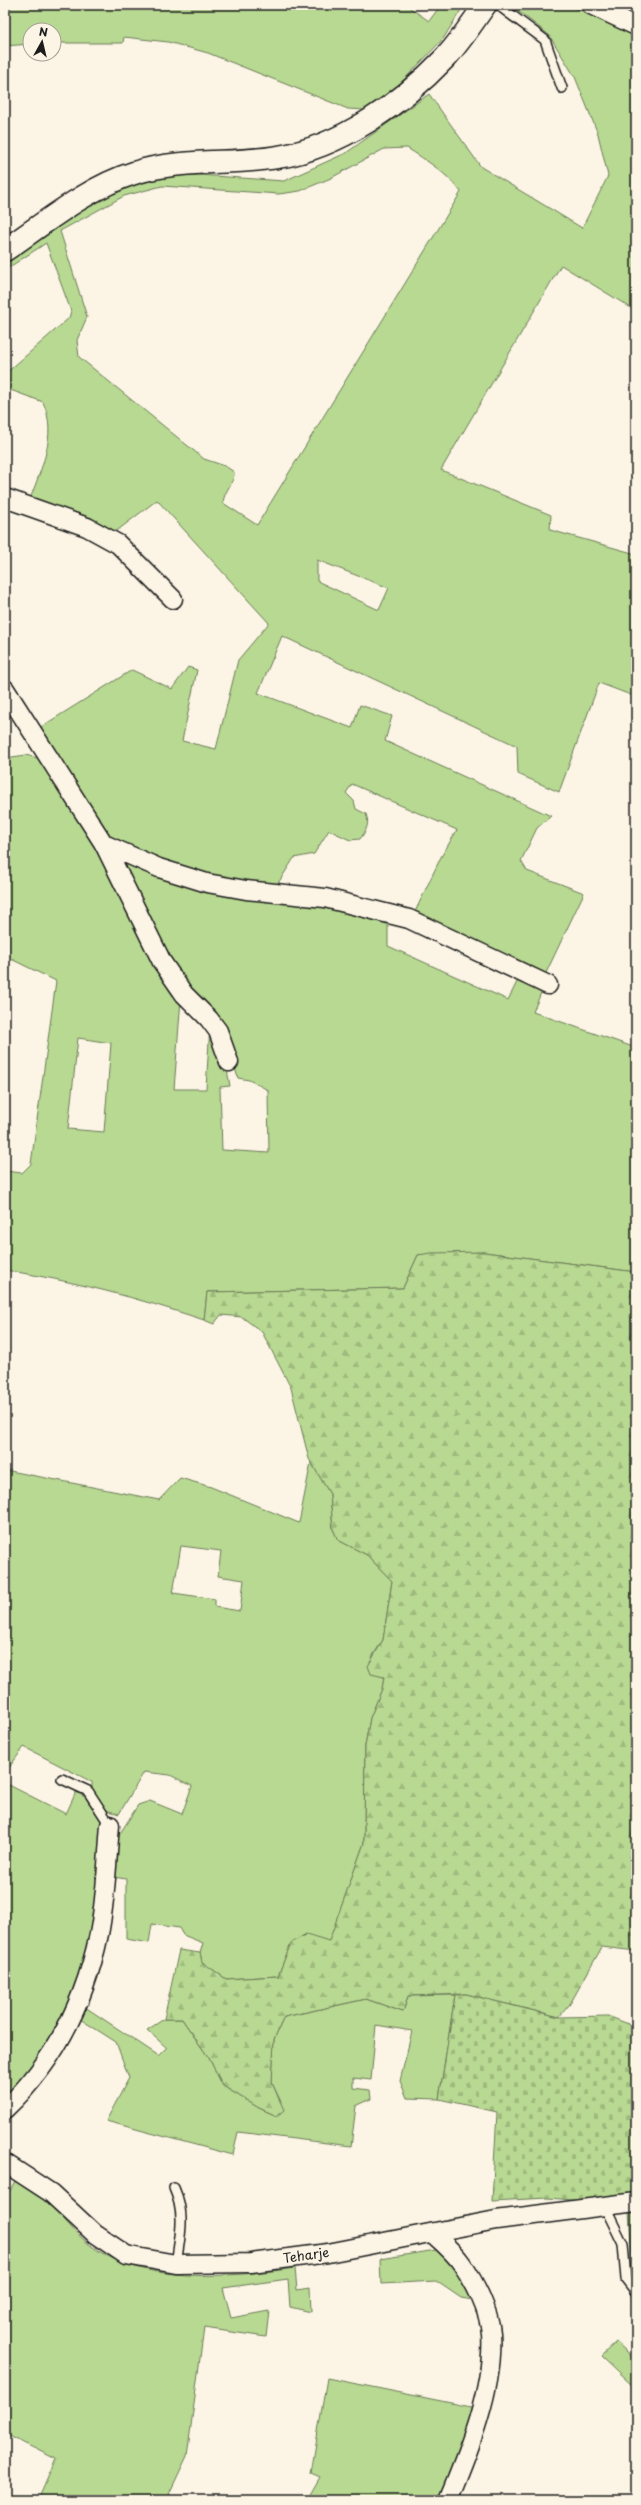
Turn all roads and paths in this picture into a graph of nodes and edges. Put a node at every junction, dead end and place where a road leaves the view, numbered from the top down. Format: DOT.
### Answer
graph roads {
  1 [pos="485,5"];
  2 [pos="498,5"];
  3 [pos="591,5"];
  4 [pos="636,26"];
  5 [pos="562,88"];
  6 [pos="5,250"];
  7 [pos="5,498"];
  8 [pos="173,599"];
  9 [pos="5,689"];
  10 [pos="104,844"];
  11 [pos="548,985"];
  12 [pos="229,1062"];
  13 [pos="62,1779"];
  14 [pos="110,1825"];
  15 [pos="5,2109"];
  16 [pos="5,2163"];
  17 [pos="174,2188"];
  18 [pos="636,2202"];
  19 [pos="605,2207"];
  20 [pos="432,2233"];
  21 [pos="176,2264"];
  22 [pos="636,2292"];
  23 [pos="453,2496"];
  1 -- 6 [label="main road"];
  2 -- 5 [label="lane"];
  3 -- 4 [label="street"];
  7 -- 8 [label="street"];
  9 -- 10 [label="street"];
  10 -- 11 [label="street"];
  10 -- 12 [label="street"];
  13 -- 14 [label="lane"];
  14 -- 15 [label="street"];
  16 -- 21 [label="street, Teharje"];
  17 -- 21 [label="lane"];
  18 -- 19 [label="street, Teharje"];
  19 -- 20 [label="street, Teharje"];
  19 -- 22 [label="lane"];
  20 -- 21 [label="street, Teharje"];
  20 -- 23 [label="street"];
}
